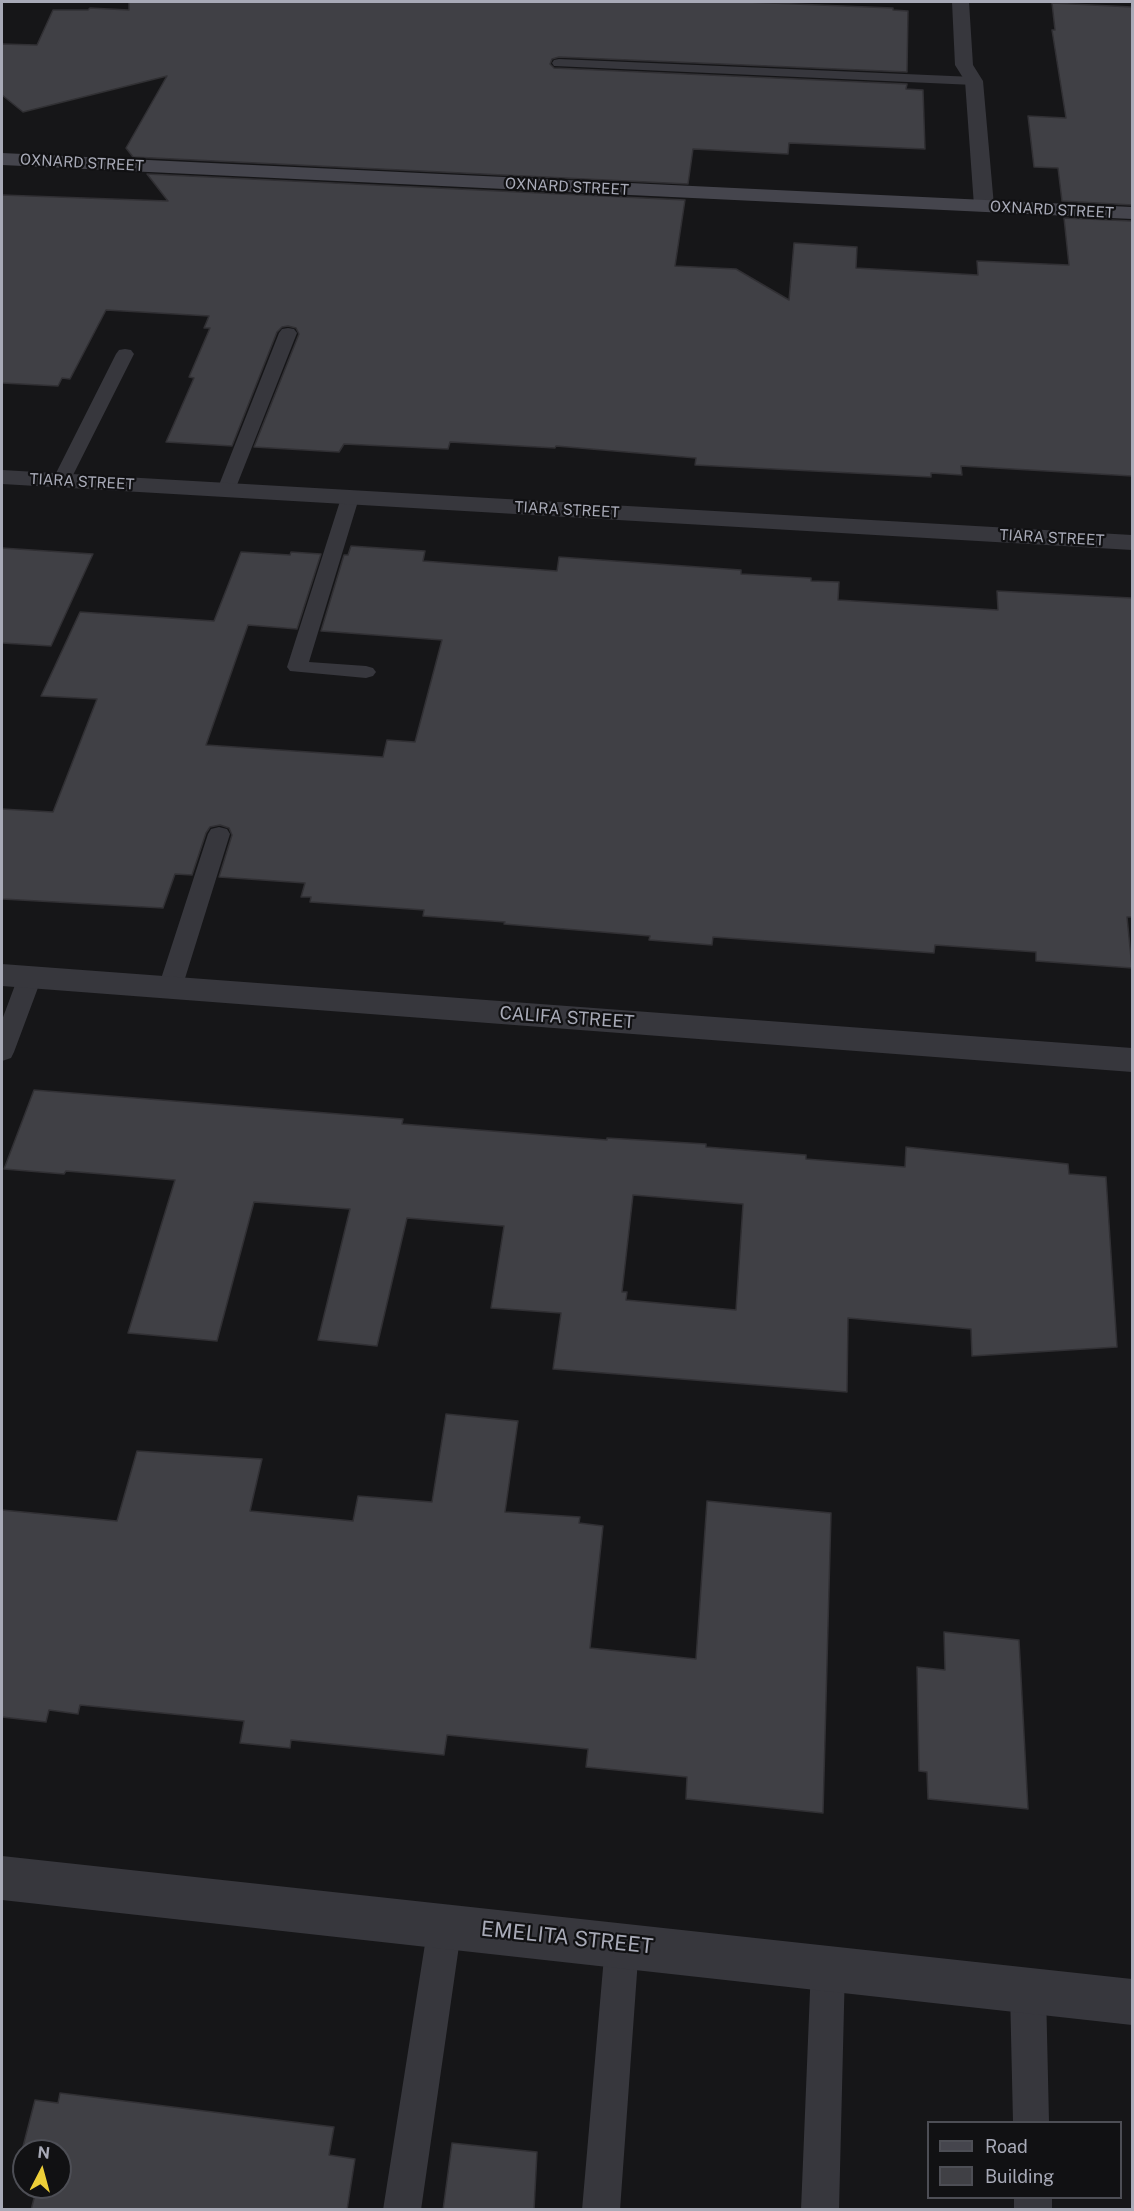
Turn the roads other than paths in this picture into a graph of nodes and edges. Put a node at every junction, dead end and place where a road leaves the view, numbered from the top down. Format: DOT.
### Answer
graph roads {
  1 [pos="960,2"];
  2 [pos="560,63"];
  3 [pos="974,81"];
  4 [pos="2,159"];
  5 [pos="984,206"];
  6 [pos="1132,213"];
  7 [pos="288,333"];
  8 [pos="125,354"];
  9 [pos="2,477"];
  10 [pos="61,481"];
  11 [pos="226,490"];
  12 [pos="350,498"];
  13 [pos="1132,543"];
  14 [pos="366,672"];
  15 [pos="219,834"];
  16 [pos="16,976"];
  17 [pos="170,988"];
  18 [pos="2,1052"];
  19 [pos="1132,1060"];
  20 [pos="2,1878"];
  21 [pos="444,1925"];
  22 [pos="622,1945"];
  23 [pos="828,1967"];
  24 [pos="1028,1991"];
  25 [pos="1132,2002"];
  26 [pos="1031,2121"];
  27 [pos="402,2210"];
  28 [pos="601,2210"];
  29 [pos="820,2210"];
  1 -- 3 [label="street"];
  2 -- 3 [label="lane"];
  3 -- 5 [label="street"];
  4 -- 5 [label="main road, OXNARD STREET"];
  5 -- 6 [label="main road, OXNARD STREET"];
  7 -- 11 [label="lane"];
  8 -- 10 [label="lane"];
  9 -- 10 [label="street, TIARA STREET"];
  10 -- 11 [label="street, TIARA STREET"];
  11 -- 12 [label="street, TIARA STREET"];
  12 -- 13 [label="street, TIARA STREET"];
  12 -- 14 [label="lane"];
  15 -- 17 [label="lane"];
  16 -- 17 [label="street, CALIFA STREET"];
  16 -- 18 [label="lane"];
  17 -- 19 [label="street, CALIFA STREET"];
  20 -- 21 [label="street, EMELITA STREET"];
  21 -- 22 [label="street, EMELITA STREET"];
  21 -- 27 [label="lane"];
  22 -- 23 [label="street, EMELITA STREET"];
  22 -- 28 [label="lane"];
  23 -- 24 [label="street, EMELITA STREET"];
  23 -- 29 [label="lane"];
  24 -- 25 [label="street, EMELITA STREET"];
  24 -- 26 [label="lane"];
}
